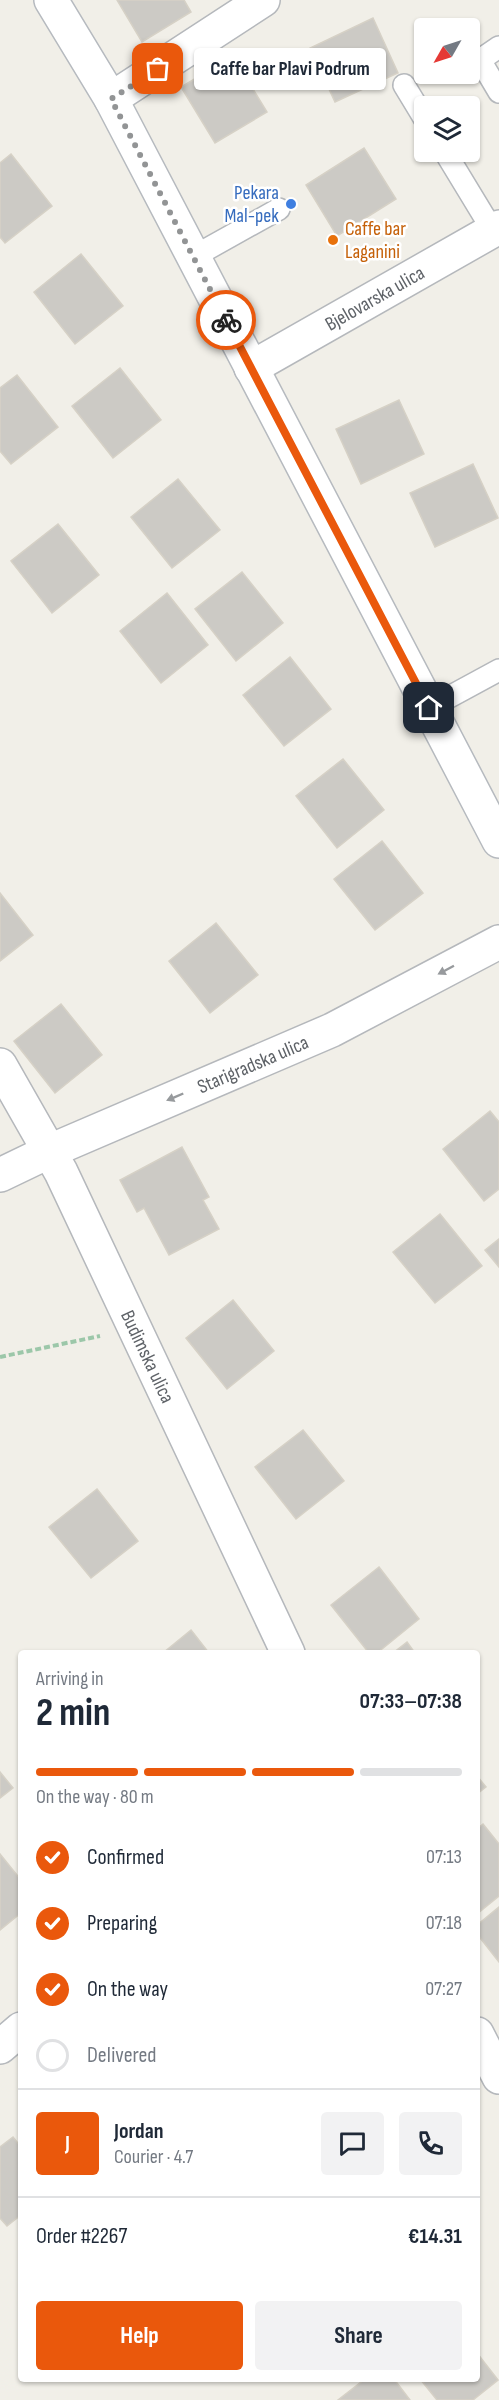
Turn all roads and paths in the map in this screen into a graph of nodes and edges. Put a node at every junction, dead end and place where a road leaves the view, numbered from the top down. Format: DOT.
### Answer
graph roads {
  1 [pos="51,0"];
  2 [pos="263,0"];
  3 [pos="499,48"];
  4 [pos="404,85"];
  5 [pos="499,92"];
  6 [pos="111,99"];
  7 [pos="414,102"];
  8 [pos="452,162"];
  9 [pos="279,209"];
  10 [pos="496,229"];
  11 [pos="193,257"];
  12 [pos="251,368"];
  13 [pos="499,670"];
  14 [pos="429,708"];
  15 [pos="499,841"];
  16 [pos="498,942"];
  17 [pos="0,1065"];
  18 [pos="50,1151"];
  19 [pos="0,1175"];
  20 [pos="136,1329"];
  21 [pos="0,1357"];
  22 [pos="287,1650"];
  23 [pos="18,2032"];
  24 [pos="480,2040"];
  25 [pos="0,2047"];
  26 [pos="499,2077"];
  1 -- 6 [label="street"];
  2 -- 6 [label="street"];
  3 -- 5 [label="lane"];
  4 -- 7 [label="lane"];
  6 -- 11 [label="street"];
  8 -- 10 [label="lane"];
  9 -- 11 [label="lane"];
  10 -- 12 [label="street, Bjelovarska ulica"];
  11 -- 12 [label="street"];
  12 -- 14 [label="street"];
  13 -- 14 [label="lane"];
  14 -- 15 [label="street"];
  16 -- 18 [label="street, Starigradska ulica, one-way"];
  17 -- 18 [label="street, Budimska ulica"];
  18 -- 19 [label="street, Starigradska ulica"];
  18 -- 20 [label="street, Budimska ulica"];
  20 -- 21 [label="path"];
  20 -- 22 [label="street, Budimska ulica"];
  23 -- 25 [label="street"];
  24 -- 26 [label="street"];
}
